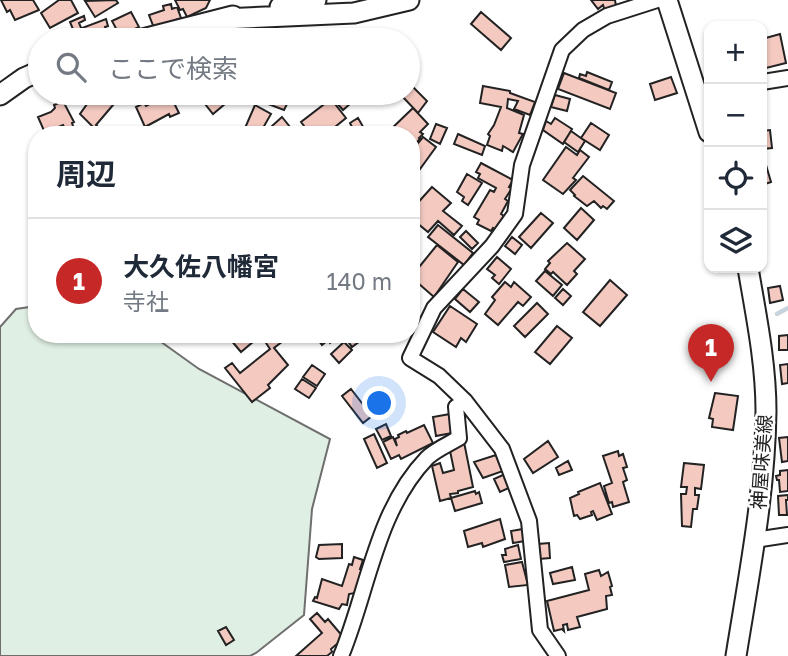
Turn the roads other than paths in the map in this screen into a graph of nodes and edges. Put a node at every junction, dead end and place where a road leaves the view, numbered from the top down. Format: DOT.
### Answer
graph roads {
  1 [pos="316,0"];
  2 [pos="409,0"];
  3 [pos="656,0"];
  4 [pos="667,0"];
  5 [pos="286,3"];
  6 [pos="223,19"];
  7 [pos="187,28"];
  8 [pos="28,76"];
  9 [pos="788,78"];
  10 [pos="767,81"];
  11 [pos="702,90"];
  12 [pos="0,95"];
  13 [pos="749,273"];
  14 [pos="420,337"];
  15 [pos="417,343"];
  16 [pos="465,401"];
  17 [pos="788,535"];
  18 [pos="754,540"];
  19 [pos="341,656"];
  20 [pos="558,656"];
  21 [pos="736,656"];
  1 -- 5 [label="main road"];
  2 -- 6 [label="main road"];
  3 -- 14 [label="street"];
  4 -- 11 [label="main road"];
  5 -- 6 [label="main road"];
  6 -- 7 [label="main road"];
  8 -- 12 [label="main road"];
  9 -- 10 [label="street"];
  13 -- 18 [label="main road, 神屋味美線"];
  15 -- 16 [label="street"];
  16 -- 19 [label="street"];
  16 -- 20 [label="street"];
  17 -- 18 [label="street"];
  18 -- 21 [label="main road, 神屋味美線"];
}
